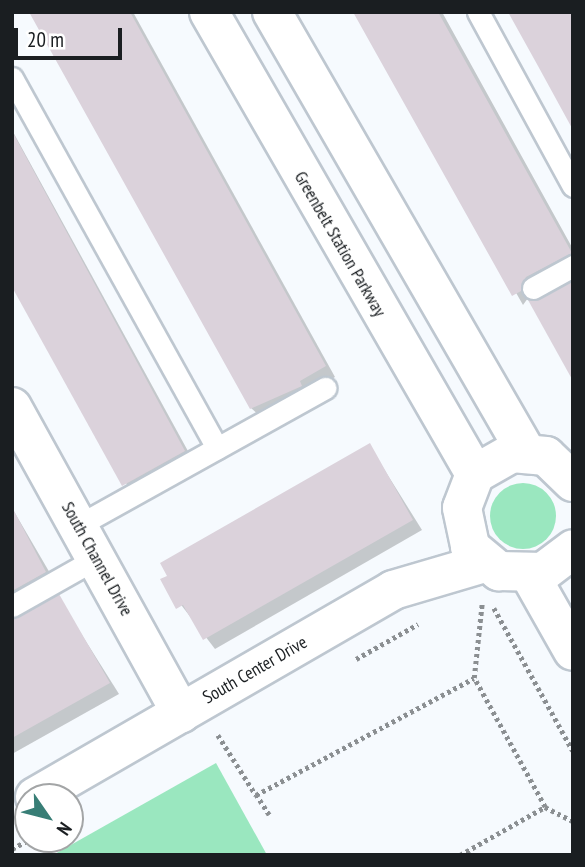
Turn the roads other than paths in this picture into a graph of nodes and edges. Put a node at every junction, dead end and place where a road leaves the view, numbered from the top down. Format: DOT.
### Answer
graph roads {
  1 [pos="209,12"];
  2 [pos="272,12"];
  3 [pos="478,12"];
  4 [pos="12,78"];
  5 [pos="573,186"];
  6 [pos="573,266"];
  7 [pos="533,288"];
  8 [pos="326,388"];
  9 [pos="15,417"];
  10 [pos="217,448"];
  11 [pos="526,452"];
  12 [pos="475,474"];
  13 [pos="571,474"];
  14 [pos="79,525"];
  15 [pos="573,549"];
  16 [pos="97,558"];
  17 [pos="485,563"];
  18 [pos="530,575"];
  19 [pos="12,606"];
  20 [pos="573,651"];
  21 [pos="181,713"];
  22 [pos="58,783"];
  1 -- 12 [label="street, Greenbelt Station Parkway"];
  2 -- 11 [label="street"];
  3 -- 5 [label="lane"];
  4 -- 10 [label="lane"];
  6 -- 7 [label="lane"];
  8 -- 10 [label="lane"];
  9 -- 14 [label="street, South Channel Drive"];
  10 -- 14 [label="lane"];
  11 -- 12 [label="street"];
  11 -- 13 [label="street"];
  12 -- 17 [label="street"];
  14 -- 16 [label="street, South Channel Drive"];
  15 -- 18 [label="street"];
  16 -- 19 [label="lane"];
  16 -- 21 [label="street, South Channel Drive"];
  17 -- 18 [label="street"];
  17 -- 21 [label="street, South Center Drive"];
  18 -- 20 [label="street"];
  21 -- 22 [label="street, South Center Drive"];
}
